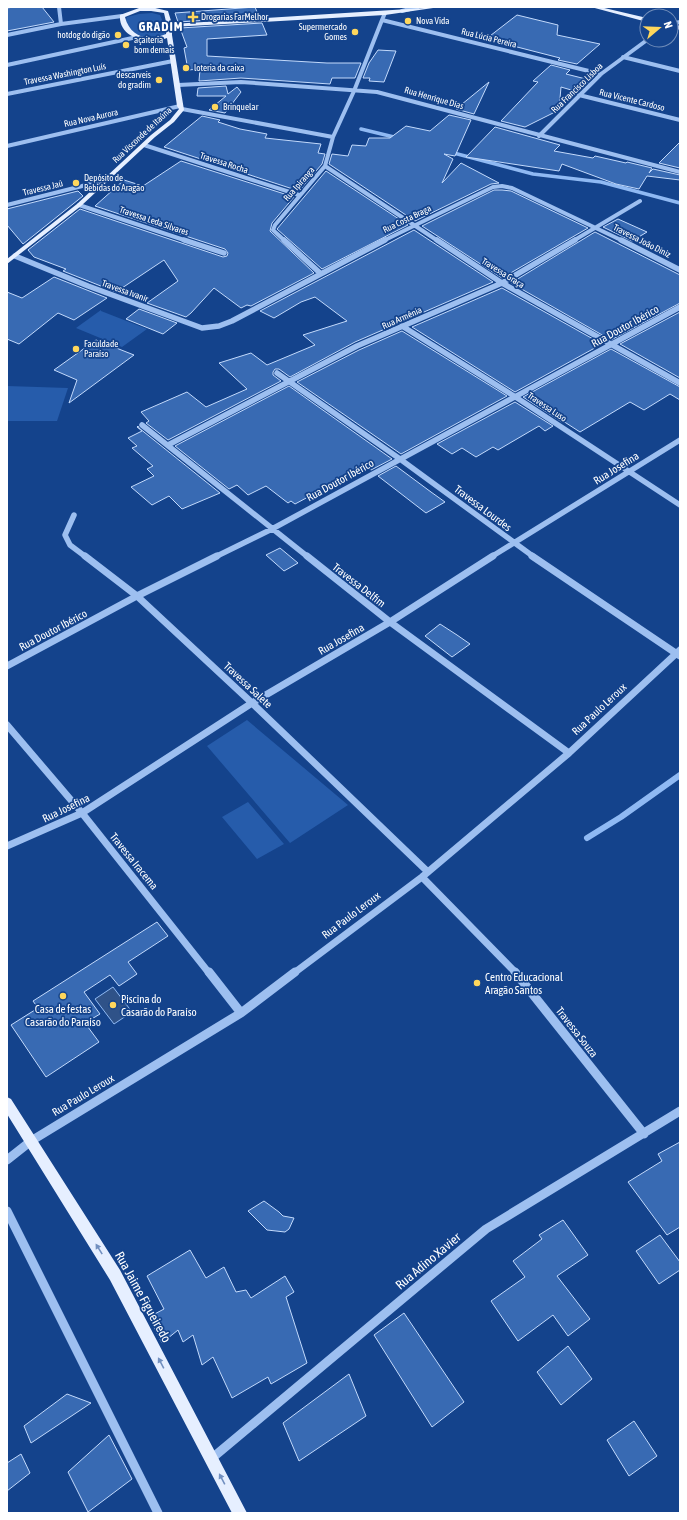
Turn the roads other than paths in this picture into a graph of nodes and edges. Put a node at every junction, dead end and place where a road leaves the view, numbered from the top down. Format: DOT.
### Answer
graph roads {
  1 [pos="59,7"];
  2 [pos="146,7"];
  3 [pos="418,7"];
  4 [pos="437,7"];
  5 [pos="594,7"];
  6 [pos="139,10"];
  7 [pos="166,10"];
  8 [pos="398,12"];
  9 [pos="385,13"];
  10 [pos="122,16"];
  11 [pos="639,18"];
  12 [pos="382,20"];
  13 [pos="61,24"];
  14 [pos="170,26"];
  15 [pos="7,35"];
  16 [pos="169,35"];
  17 [pos="137,37"];
  18 [pos="144,40"];
  19 [pos="171,45"];
  20 [pos="639,46"];
  21 [pos="623,57"];
  22 [pos="173,61"];
  23 [pos="7,65"];
  24 [pos="680,71"];
  25 [pos="601,74"];
  26 [pos="178,85"];
  27 [pos="354,91"];
  28 [pos="7,94"];
  29 [pos="579,95"];
  30 [pos="181,108"];
  31 [pos="680,120"];
  32 [pos="539,136"];
  33 [pos="333,137"];
  34 [pos="7,146"];
  35 [pos="144,146"];
  36 [pos="325,166"];
  37 [pos="680,172"];
  38 [pos="106,180"];
  39 [pos="299,195"];
  40 [pos="640,201"];
  41 [pos="7,205"];
  42 [pos="80,205"];
  43 [pos="414,224"];
  44 [pos="596,226"];
  45 [pos="224,253"];
  46 [pos="15,256"];
  47 [pos="7,262"];
  48 [pos="680,270"];
  49 [pos="320,273"];
  50 [pos="502,283"];
  51 [pos="680,307"];
  52 [pos="232,321"];
  53 [pos="402,326"];
  54 [pos="612,345"];
  55 [pos="277,373"];
  56 [pos="290,381"];
  57 [pos="680,383"];
  58 [pos="514,396"];
  59 [pos="142,425"];
  60 [pos="680,440"];
  61 [pos="168,445"];
  62 [pos="400,459"];
  63 [pos="628,472"];
  64 [pos="680,505"];
  65 [pos="74,515"];
  66 [pos="272,529"];
  67 [pos="513,543"];
  68 [pos="137,596"];
  69 [pos="390,622"];
  70 [pos="679,653"];
  71 [pos="7,666"];
  72 [pos="252,703"];
  73 [pos="7,725"];
  74 [pos="569,754"];
  75 [pos="82,813"];
  76 [pos="7,846"];
  77 [pos="425,874"];
  78 [pos="241,1013"];
  79 [pos="7,1103"];
  80 [pos="680,1111"];
  81 [pos="644,1134"];
  82 [pos="31,1141"];
  83 [pos="7,1160"];
  84 [pos="7,1212"];
  85 [pos="211,1459"];
  86 [pos="158,1513"];
  87 [pos="240,1513"];
  1 -- 13 [label="street"];
  2 -- 6 [label="main road"];
  3 -- 8 [label="street"];
  4 -- 8 [label="main road"];
  5 -- 11 [label="main road"];
  6 -- 7 [label="main road"];
  6 -- 10 [label="main road"];
  7 -- 14 [label="main road"];
  8 -- 9 [label="main road"];
  9 -- 12 [label="street"];
  9 -- 14 [label="main road"];
  10 -- 13 [label="street"];
  10 -- 17 [label="main road"];
  12 -- 25 [label="street, Rua Lúcia Pereira"];
  12 -- 27 [label="street, Rua Ipiranga"];
  13 -- 15 [label="street"];
  14 -- 16 [label="main road, Rua Visconde de Itaúna"];
  16 -- 18 [label="main road"];
  16 -- 19 [label="main road, Rua Visconde de Itaúna"];
  17 -- 18 [label="main road"];
  17 -- 23 [label="street"];
  18 -- 19 [label="main road"];
  19 -- 22 [label="main road, Rua Visconde de Itaúna"];
  20 -- 21 [label="street, Rua Francisco Lisboa"];
  21 -- 24 [label="street"];
  21 -- 25 [label="street, Rua Francisco Lisboa"];
  22 -- 26 [label="main road, Rua Visconde de Itaúna"];
  22 -- 28 [label="street, Travessa Washington Luís"];
  25 -- 29 [label="street, Rua Francisco Lisboa"];
  26 -- 27 [label="street, Rua Henrique Dias"];
  26 -- 30 [label="main road, Rua Visconde de Itaúna"];
  27 -- 32 [label="street, Rua Henrique Dias"];
  27 -- 33 [label="street, Rua Ipiranga"];
  29 -- 31 [label="street, Rua Vicente Cardoso"];
  29 -- 32 [label="street, Rua Francisco Lisboa"];
  30 -- 33 [label="street"];
  30 -- 34 [label="street, Rua Nova Aurora"];
  30 -- 35 [label="main road, Rua Visconde de Itaúna"];
  32 -- 37 [label="street, Rua Henrique Dias"];
  33 -- 36 [label="street, Rua Ipiranga"];
  35 -- 38 [label="main road, Rua Visconde de Itaúna"];
  35 -- 39 [label="street, Travessa Rocha"];
  36 -- 39 [label="street, Rua Ipiranga"];
  36 -- 43 [label="street, Travessa Graça"];
  38 -- 41 [label="street, Travessa Jaú"];
  38 -- 42 [label="main road, Rua Visconde de Itaúna"];
  39 -- 49 [label="street, Rua Ipiranga"];
  40 -- 44 [label="street, Rua Armênia"];
  42 -- 45 [label="street, Travessa Leda Silvares"];
  42 -- 46 [label="main road, Rua Visconde de Itaúna"];
  43 -- 44 [label="street, Rua Costa Braga"];
  43 -- 49 [label="street, Rua Costa Braga"];
  43 -- 50 [label="street, Travessa Graça"];
  44 -- 48 [label="street, Travessa João Diniz"];
  44 -- 50 [label="street, Rua Armênia"];
  46 -- 47 [label="main road, Rua Visconde de Itaúna"];
  46 -- 52 [label="street, Travessa Ivanir"];
  49 -- 52 [label="street, Rua Costa Braga"];
  50 -- 53 [label="street, Rua Armênia"];
  50 -- 54 [label="street, Travessa Graça"];
  51 -- 54 [label="street, Rua Doutor Ibérico"];
  53 -- 56 [label="street, Rua Armênia"];
  53 -- 58 [label="street, Travessa Luso"];
  54 -- 57 [label="street, Travessa Graça"];
  54 -- 58 [label="street, Rua Doutor Ibérico"];
  55 -- 56 [label="street, Travessa Lourdes"];
  56 -- 61 [label="street, Rua Armênia"];
  56 -- 62 [label="street, Travessa Lourdes"];
  58 -- 62 [label="street, Rua Doutor Ibérico"];
  58 -- 63 [label="street, Travessa Luso"];
  59 -- 61 [label="street, Travessa Delfim"];
  60 -- 63 [label="street, Rua Josefina"];
  61 -- 66 [label="street, Travessa Delfim"];
  62 -- 66 [label="street, Rua Doutor Ibérico"];
  62 -- 67 [label="street, Travessa Lourdes"];
  63 -- 64 [label="street, Travessa Luso"];
  63 -- 67 [label="street, Rua Josefina"];
  65 -- 68 [label="street, Travessa Salete"];
  66 -- 68 [label="street, Rua Doutor Ibérico"];
  66 -- 69 [label="street, Travessa Delfim"];
  67 -- 69 [label="street, Rua Josefina"];
  67 -- 70 [label="street, Travessa Lourdes"];
  68 -- 71 [label="street, Rua Doutor Ibérico"];
  68 -- 72 [label="street, Travessa Salete"];
  69 -- 72 [label="street, Rua Josefina"];
  69 -- 74 [label="street, Travessa Delfim"];
  70 -- 74 [label="street, Rua Paulo Leroux"];
  72 -- 75 [label="street, Rua Josefina"];
  72 -- 77 [label="street, Travessa Salete"];
  73 -- 75 [label="street, Travessa Iracema"];
  74 -- 77 [label="street, Rua Paulo Leroux"];
  75 -- 76 [label="street, Rua Josefina"];
  75 -- 78 [label="street, Travessa Iracema"];
  77 -- 78 [label="street, Rua Paulo Leroux"];
  77 -- 81 [label="street, Travessa Souza"];
  78 -- 82 [label="street, Rua Paulo Leroux"];
  79 -- 82 [label="main road, Rua Jaime Figueiredo"];
  80 -- 81 [label="street, Rua Adino Xavier"];
  81 -- 85 [label="street, Rua Adino Xavier"];
  82 -- 83 [label="street, Rua Paulo Leroux"];
  85 -- 82 [label="main road, Rua Jaime Figueiredo, one-way"];
  84 -- 86 [label="street"];
  87 -- 85 [label="main road, Rua Jaime Figueiredo, one-way"];
}
